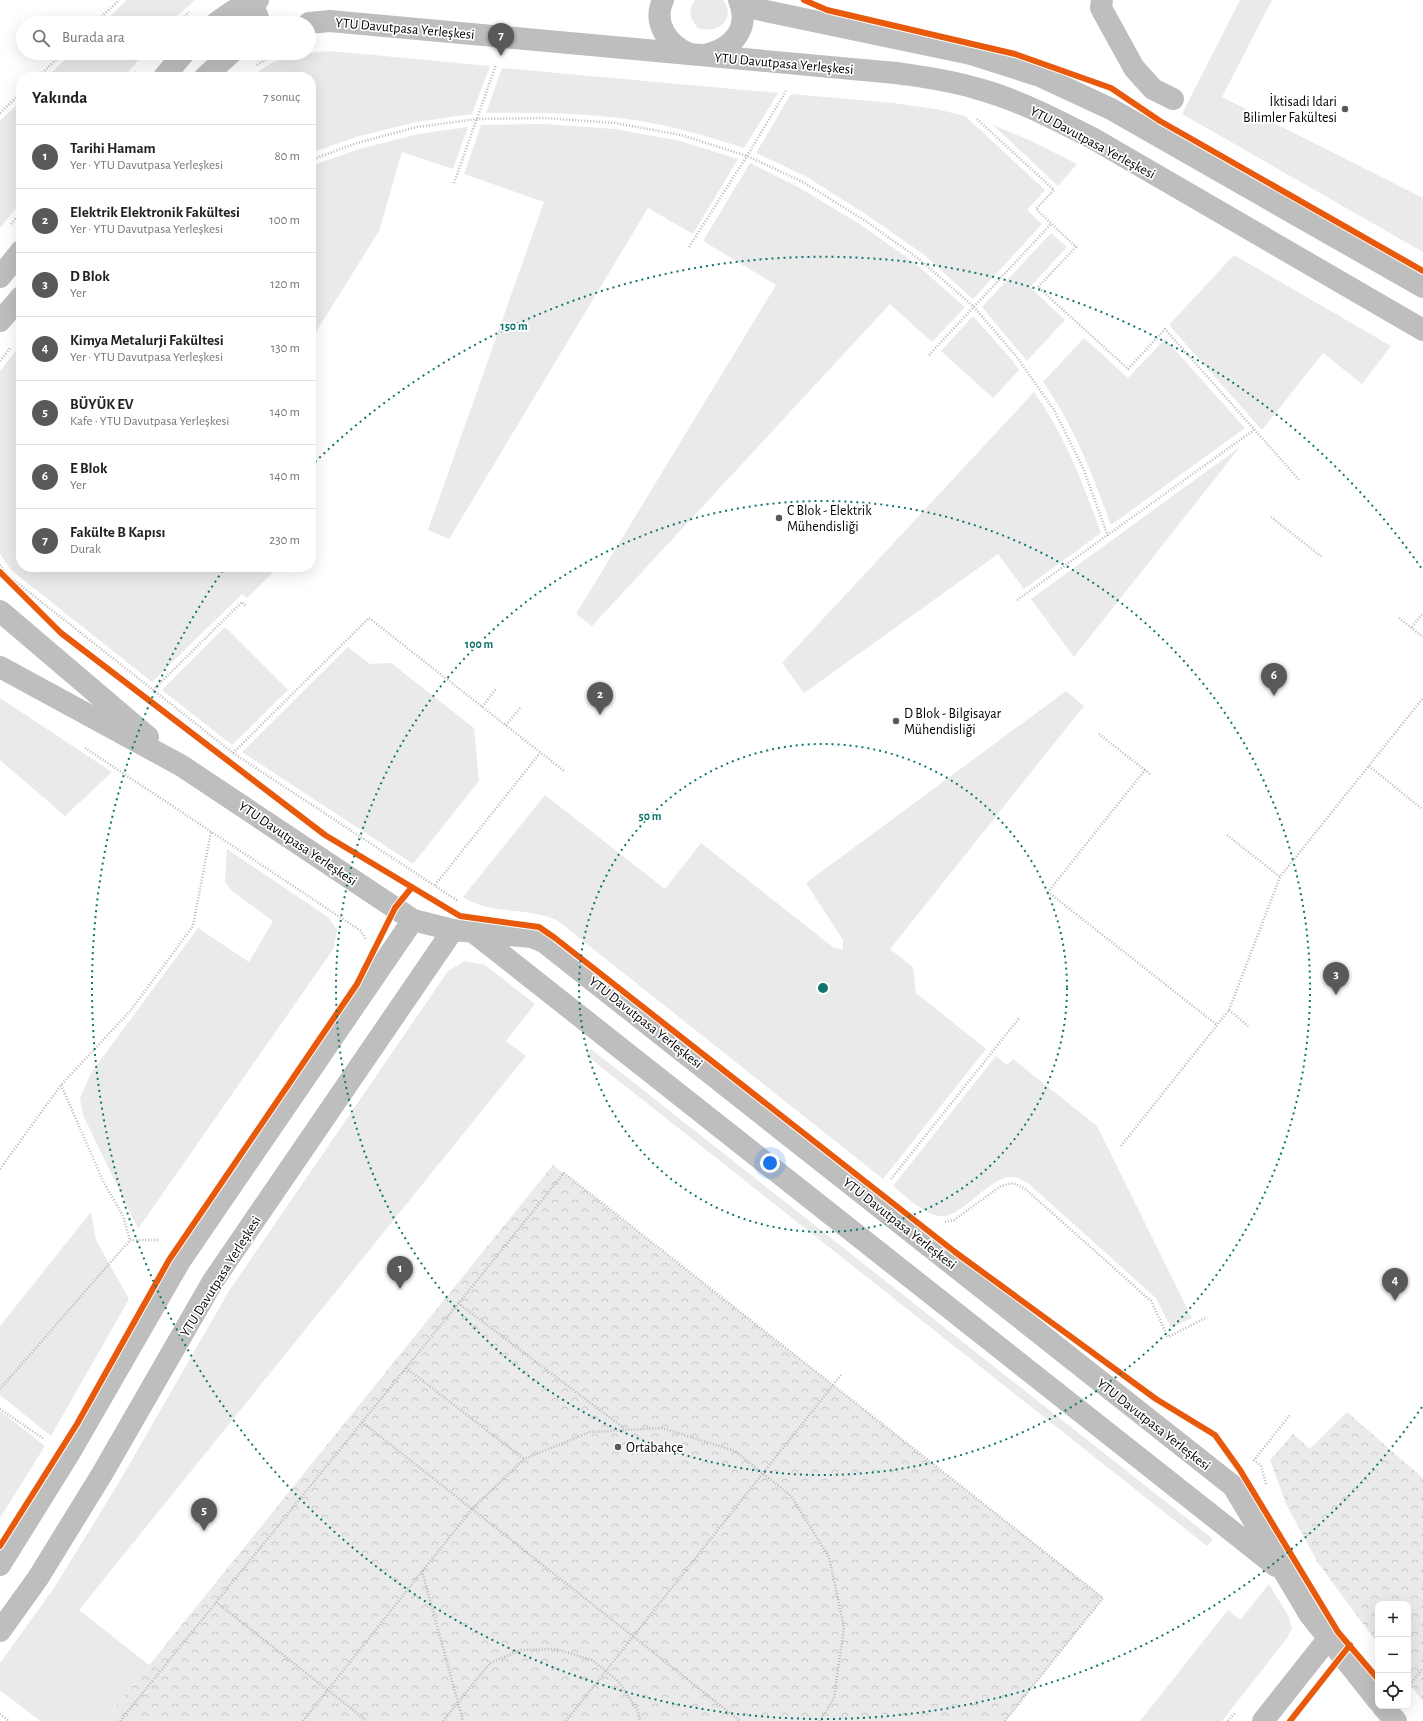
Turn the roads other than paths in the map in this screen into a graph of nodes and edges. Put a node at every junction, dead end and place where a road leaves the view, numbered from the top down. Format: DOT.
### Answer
graph roads {
  1 [pos="663,0"];
  2 [pos="1102,0"];
  3 [pos="254,1"];
  4 [pos="741,3"];
  5 [pos="226,16"];
  6 [pos="258,16"];
  7 [pos="316,22"];
  8 [pos="698,55"];
  9 [pos="178,60"];
  10 [pos="223,60"];
  11 [pos="168,72"];
  12 [pos="210,72"];
  13 [pos="1173,98"];
  14 [pos="16,257"];
  15 [pos="0,276"];
  16 [pos="1423,287"];
  17 [pos="16,303"];
  18 [pos="0,322"];
  19 [pos="1423,330"];
  20 [pos="0,611"];
  21 [pos="0,667"];
  22 [pos="182,766"];
  23 [pos="413,920"];
  24 [pos="463,931"];
  25 [pos="0,1565"];
  26 [pos="1286,1574"];
  27 [pos="0,1631"];
  28 [pos="1328,1639"];
  29 [pos="1375,1697"];
  30 [pos="1385,1709"];
  31 [pos="1263,1721"];
  32 [pos="1396,1721"];
  1 -- 8 [label="street, YTU Davutpasa Yerleşkesi"];
  2 -- 13 [label="street"];
  3 -- 5 [label="street"];
  3 -- 6 [label="street"];
  4 -- 8 [label="street, YTU Davutpasa Yerleşkesi"];
  4 -- 16 [label="street, YTU Davutpasa Yerleşkesi"];
  7 -- 8 [label="street, YTU Davutpasa Yerleşkesi"];
  8 -- 19 [label="street, YTU Davutpasa Yerleşkesi"];
  9 -- 11 [label="street"];
  10 -- 12 [label="street"];
  14 -- 15 [label="street"];
  17 -- 18 [label="street"];
  20 -- 22 [label="street, YTU Davutpasa Yerleşkesi"];
  21 -- 22 [label="street, YTU Davutpasa Yerleşkesi"];
  22 -- 23 [label="street, YTU Davutpasa Yerleşkesi"];
  23 -- 24 [label="street, YTU Davutpasa Yerleşkesi"];
  23 -- 25 [label="street"];
  24 -- 26 [label="street, YTU Davutpasa Yerleşkesi"];
  24 -- 26 [label="street, YTU Davutpasa Yerleşkesi"];
  24 -- 27 [label="street, YTU Davutpasa Yerleşkesi"];
  26 -- 28 [label="street, YTU Davutpasa Yerleşkesi"];
  28 -- 29 [label="street, YTU Davutpasa Yerleşkesi"];
  28 -- 31 [label="street"];
  30 -- 32 [label="street"];
}
